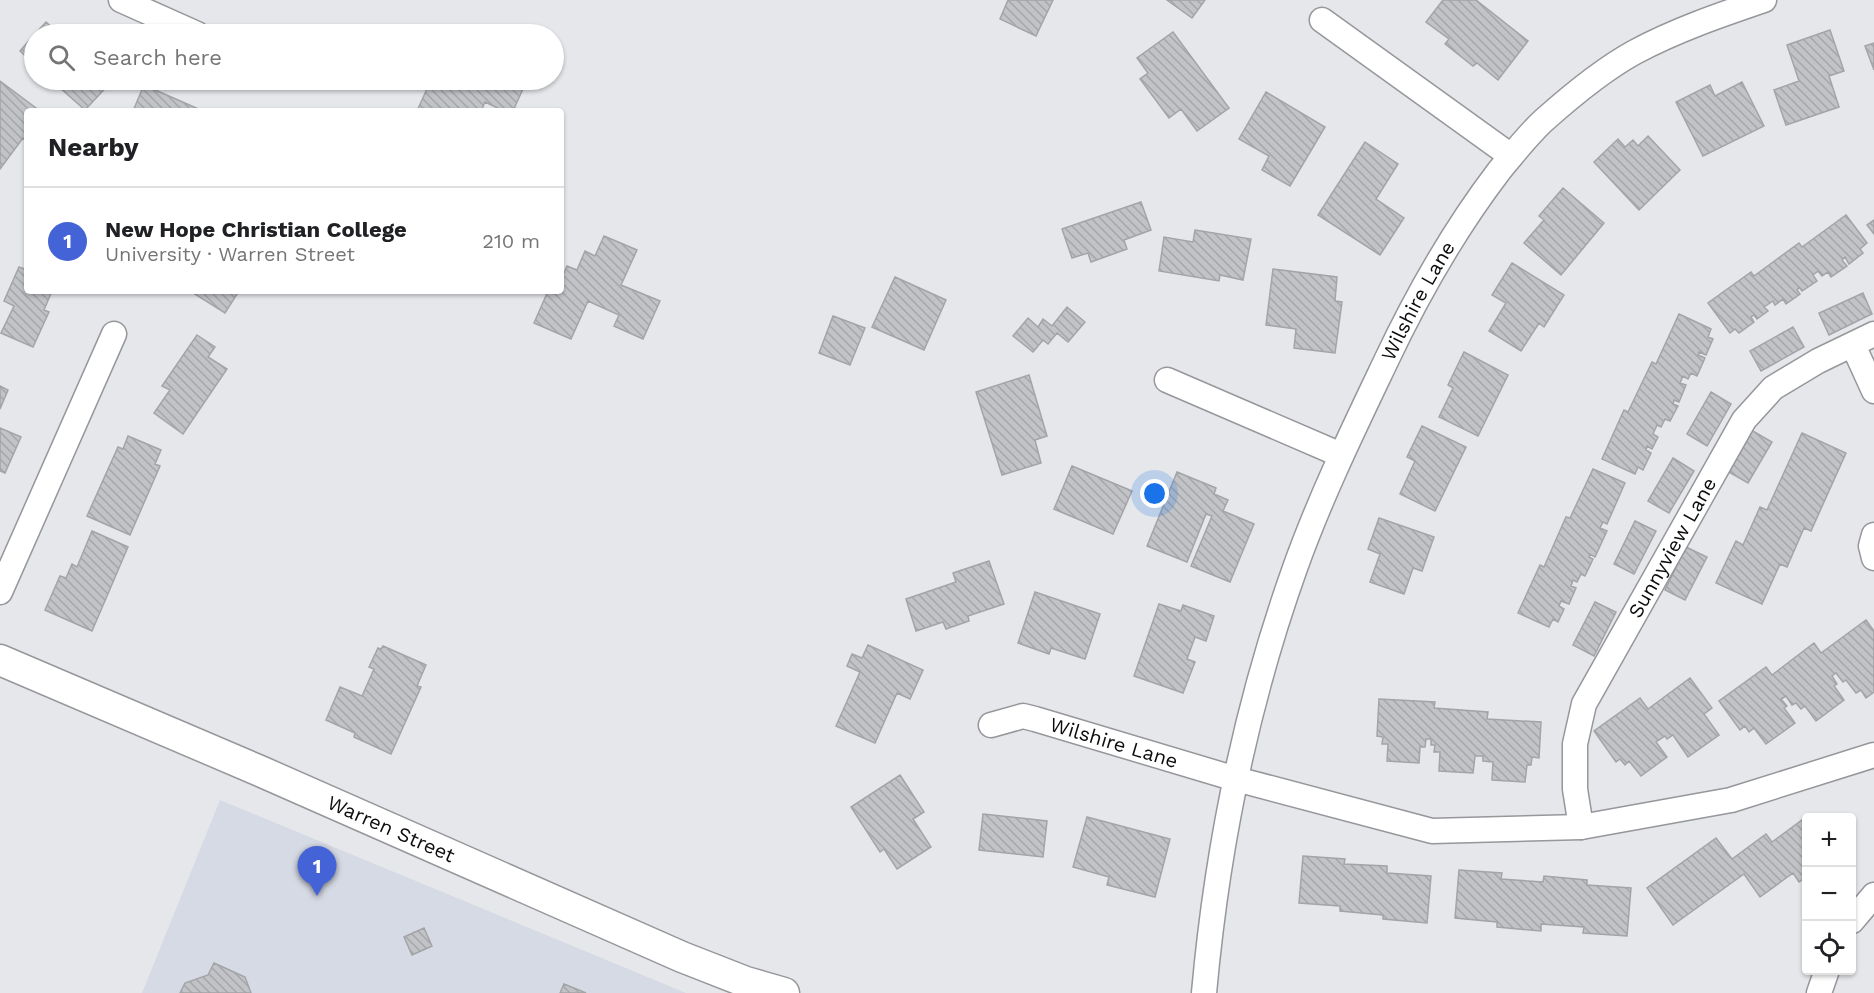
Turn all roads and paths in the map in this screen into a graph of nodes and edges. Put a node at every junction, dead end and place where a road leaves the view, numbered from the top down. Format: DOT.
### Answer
graph roads {
  1 [pos="121,0"];
  2 [pos="1764,0"];
  3 [pos="1322,20"];
  4 [pos="175,24"];
  5 [pos="1511,156"];
  6 [pos="114,334"];
  7 [pos="1863,339"];
  8 [pos="1167,380"];
  9 [pos="1874,391"];
  10 [pos="1341,455"];
  11 [pos="1874,535"];
  12 [pos="1874,558"];
  13 [pos="0,592"];
  14 [pos="0,660"];
  15 [pos="991,725"];
  16 [pos="1874,755"];
  17 [pos="1236,779"];
  18 [pos="1581,827"];
  19 [pos="1874,895"];
  20 [pos="1856,915"];
  21 [pos="1825,975"];
  22 [pos="784,993"];
  23 [pos="1204,993"];
  24 [pos="1819,993"];
  1 -- 4 [label="street"];
  2 -- 5 [label="street, Wilshire Lane"];
  3 -- 5 [label="street"];
  5 -- 10 [label="street, Wilshire Lane"];
  6 -- 13 [label="street"];
  7 -- 9 [label="street"];
  7 -- 18 [label="street, Sunnyview Lane"];
  8 -- 10 [label="street"];
  10 -- 17 [label="street, Wilshire Lane"];
  11 -- 12 [label="street"];
  14 -- 22 [label="street, Warren Street"];
  15 -- 17 [label="street, Wilshire Lane"];
  16 -- 18 [label="street"];
  17 -- 18 [label="street"];
  17 -- 23 [label="street, Wilshire Lane"];
  19 -- 20 [label="street"];
  21 -- 24 [label="street"];
}
